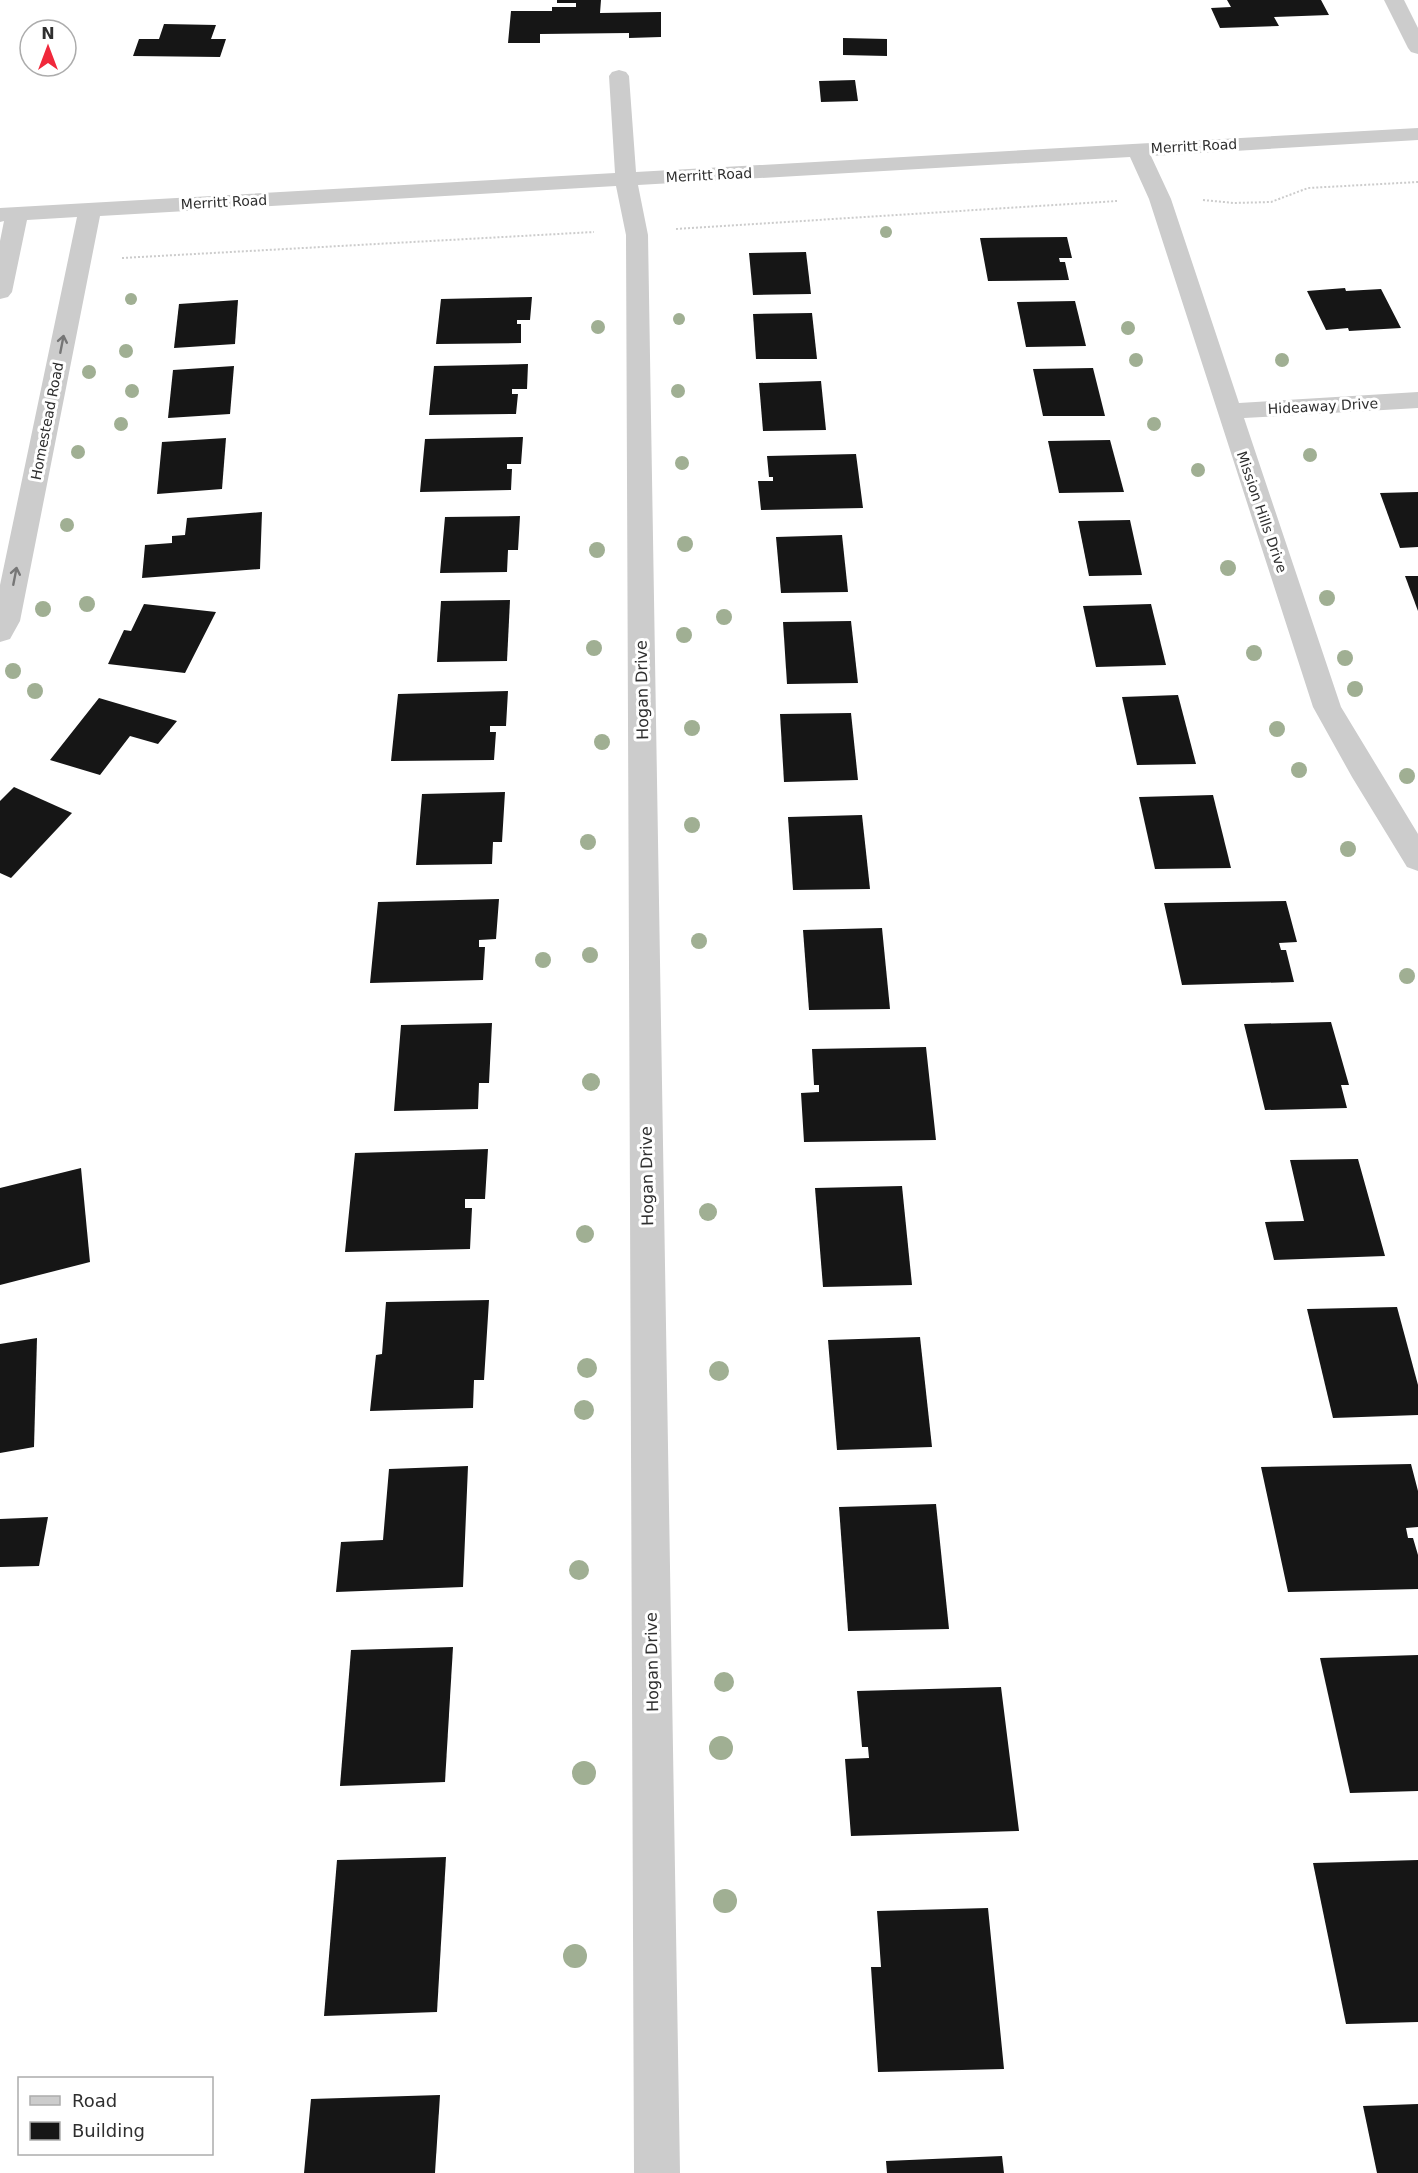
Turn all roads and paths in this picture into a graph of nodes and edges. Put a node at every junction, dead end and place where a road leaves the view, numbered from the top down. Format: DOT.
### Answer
graph roads {
  1 [pos="1394,0"];
  2 [pos="1418,48"];
  3 [pos="619,76"];
  4 [pos="1418,134"];
  5 [pos="1138,150"];
  6 [pos="626,180"];
  7 [pos="1418,182"];
  8 [pos="1199,199"];
  9 [pos="1122,201"];
  10 [pos="90,209"];
  11 [pos="8,215"];
  12 [pos="668,230"];
  13 [pos="598,232"];
  14 [pos="116,258"];
  15 [pos="0,292"];
  16 [pos="1418,400"];
  17 [pos="1228,411"];
  18 [pos="0,632"];
  19 [pos="1418,859"];
  20 [pos="657,2173"];
  1 -- 2 [label="street"];
  3 -- 6 [label="street, Hogan Drive"];
  4 -- 5 [label="street, Merritt Road"];
  5 -- 6 [label="street, Merritt Road"];
  5 -- 17 [label="street, Mission Hills Drive"];
  6 -- 10 [label="street, Merritt Road"];
  6 -- 20 [label="street, Hogan Drive"];
  7 -- 8 [label="path"];
  9 -- 12 [label="path"];
  10 -- 11 [label="street, Merritt Road"];
  18 -- 10 [label="street, Homestead Road, one-way"];
  11 -- 15 [label="street"];
  13 -- 14 [label="path"];
  16 -- 17 [label="street, Hideaway Drive"];
  17 -- 19 [label="street, Mission Hills Drive"];
}
